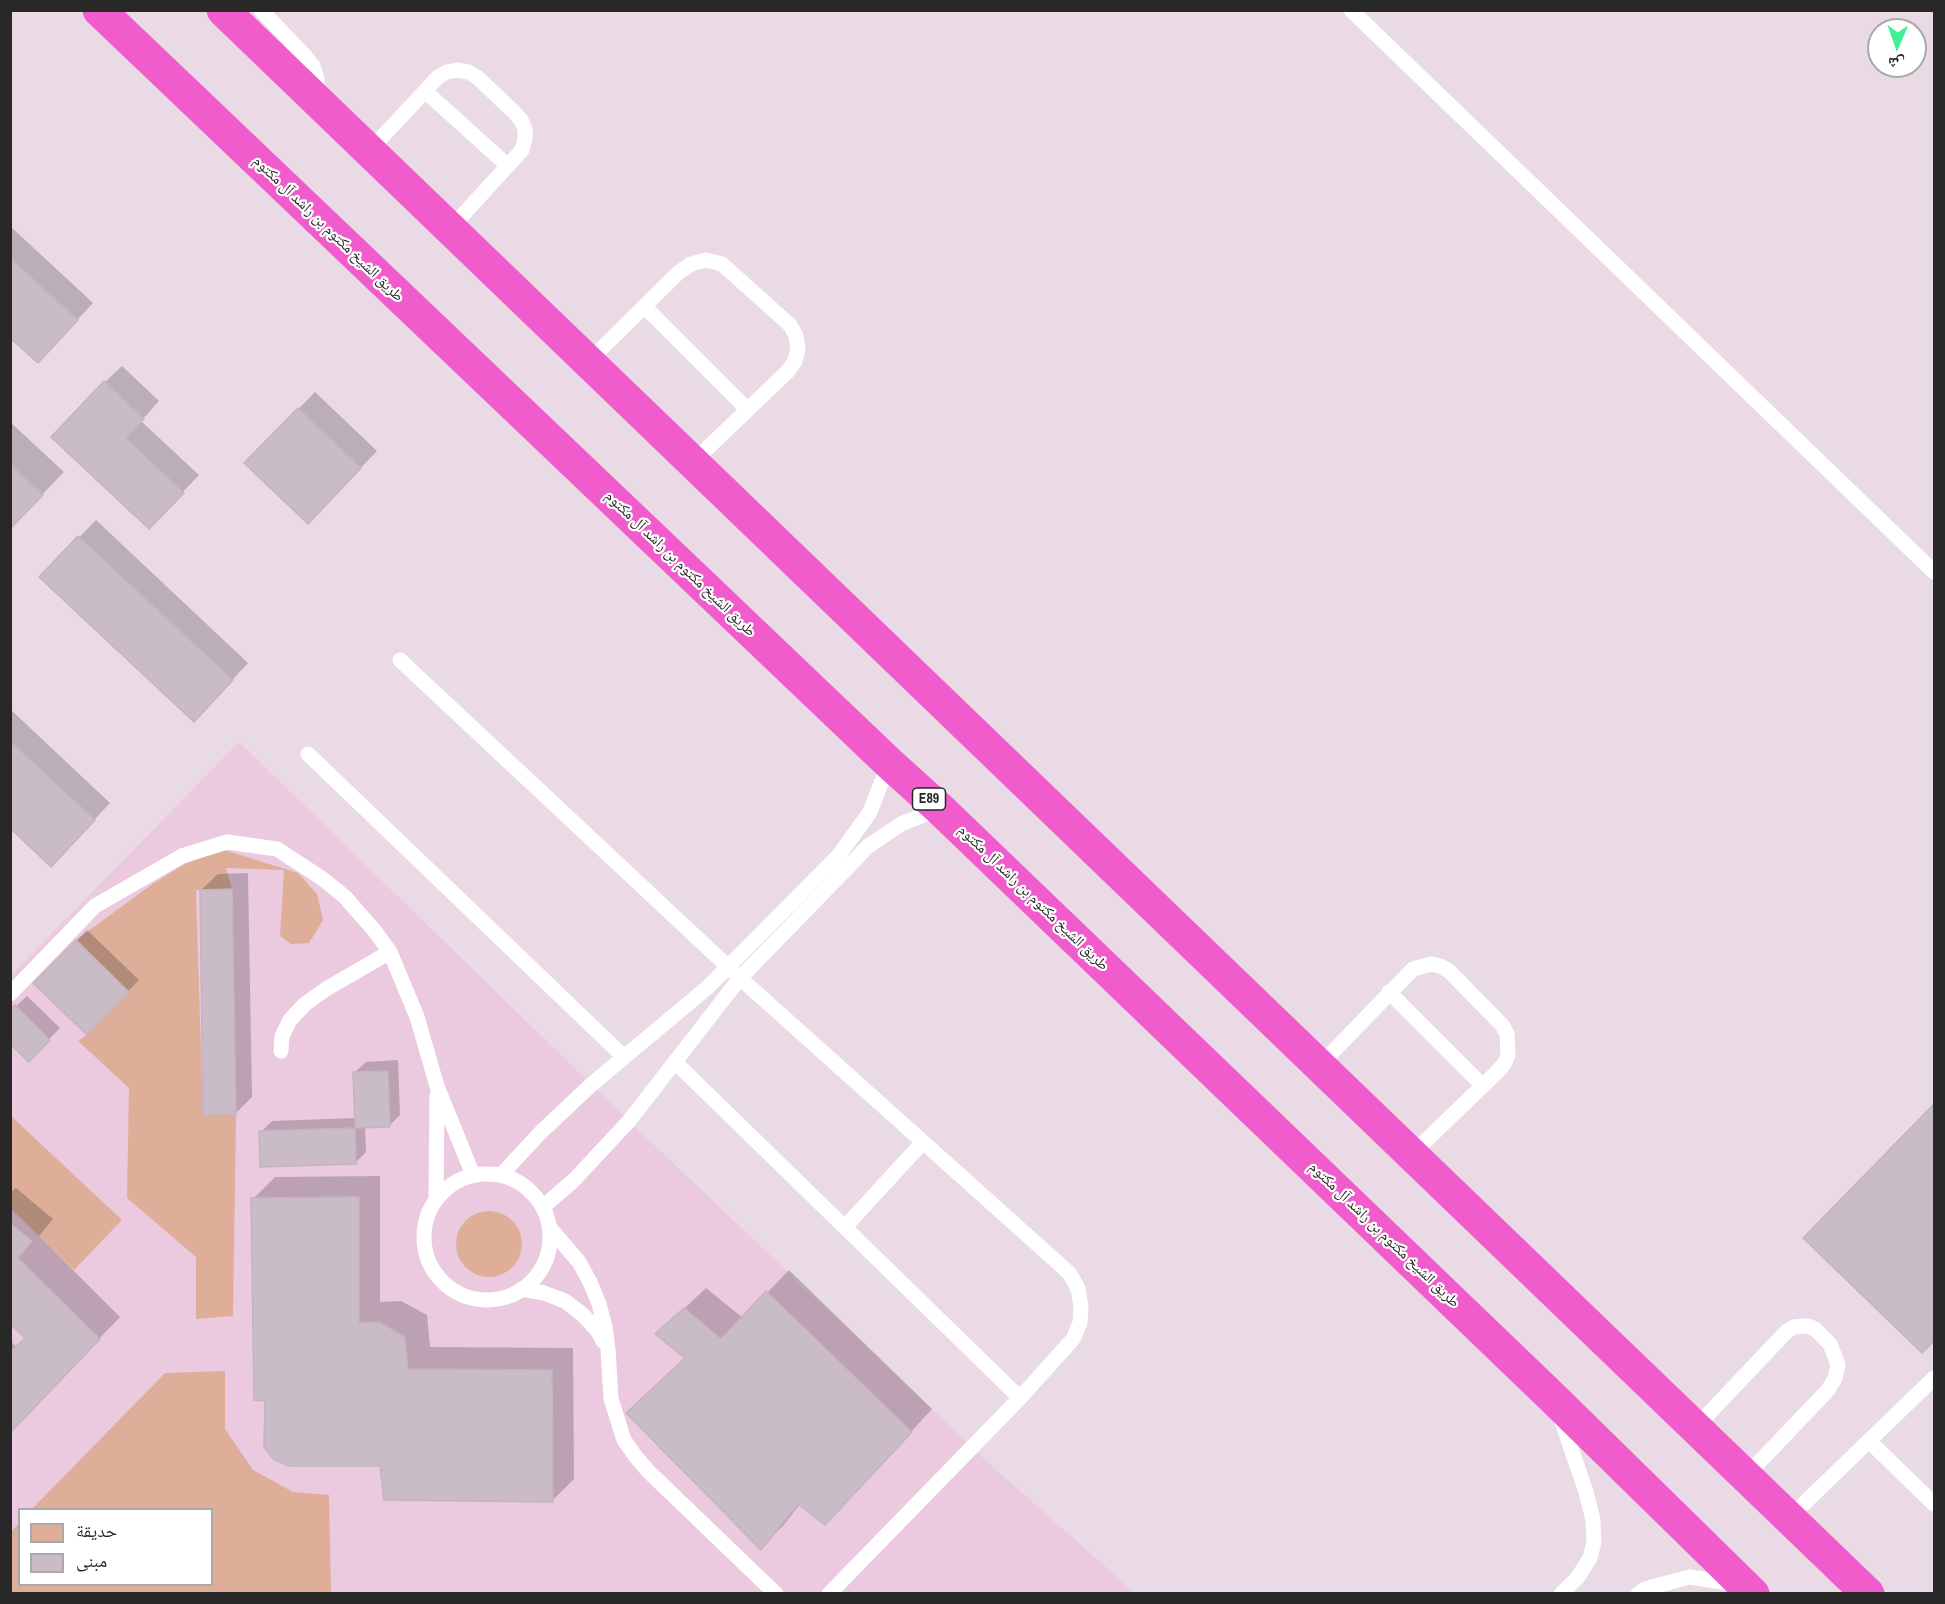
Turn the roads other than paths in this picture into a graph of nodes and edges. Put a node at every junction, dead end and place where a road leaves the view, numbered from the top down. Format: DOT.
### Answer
graph roads {
  1 [pos="99,10"];
  2 [pos="223,10"];
  3 [pos="261,10"];
  4 [pos="1351,10"];
  5 [pos="425,91"];
  6 [pos="317,99"];
  7 [pos="370,150"];
  8 [pos="508,166"];
  9 [pos="451,228"];
  10 [pos="645,307"];
  11 [pos="589,361"];
  12 [pos="747,410"];
  13 [pos="693,462"];
  14 [pos="1935,572"];
  15 [pos="400,660"];
  16 [pos="308,754"];
  17 [pos="889,763"];
  18 [pos="940,809"];
  19 [pos="390,952"];
  20 [pos="729,966"];
  21 [pos="740,978"];
  22 [pos="1389,992"];
  23 [pos="10,994"];
  24 [pos="281,1051"];
  25 [pos="624,1058"];
  26 [pos="675,1062"];
  27 [pos="1320,1065"];
  28 [pos="437,1086"];
  29 [pos="1483,1086"];
  30 [pos="923,1142"];
  31 [pos="1412,1154"];
  32 [pos="473,1175"];
  33 [pos="501,1175"];
  34 [pos="436,1200"];
  35 [pos="543,1207"];
  36 [pos="549,1227"];
  37 [pos="845,1227"];
  38 [pos="522,1289"];
  39 [pos="608,1349"];
  40 [pos="1935,1378"];
  41 [pos="1020,1398"];
  42 [pos="1554,1399"];
  43 [pos="1696,1427"];
  44 [pos="1869,1440"];
  45 [pos="1746,1476"];
  46 [pos="1935,1504"];
  47 [pos="1790,1517"];
  48 [pos="776,1593"];
  49 [pos="829,1593"];
  50 [pos="1561,1593"];
  51 [pos="1638,1593"];
  52 [pos="1746,1593"];
  53 [pos="1754,1593"];
  54 [pos="1868,1593"];
  1 -- 17 [label="highway, طريق الشيخ مكتوم بن راشد آل مكتوم / E89"];
  2 -- 6 [label="highway"];
  3 -- 6 [label="lane"];
  4 -- 14 [label="lane"];
  5 -- 7 [label="lane"];
  5 -- 8 [label="lane"];
  5 -- 8 [label="lane"];
  6 -- 7 [label="highway"];
  7 -- 9 [label="highway"];
  8 -- 9 [label="lane"];
  9 -- 11 [label="highway"];
  10 -- 11 [label="lane"];
  10 -- 12 [label="lane"];
  10 -- 12 [label="lane"];
  11 -- 13 [label="highway"];
  12 -- 13 [label="lane"];
  13 -- 27 [label="highway"];
  15 -- 20 [label="lane"];
  16 -- 25 [label="lane"];
  17 -- 18 [label="highway, طريق الشيخ مكتوم بن راشد آل مكتوم / E89"];
  17 -- 20 [label="lane"];
  18 -- 21 [label="lane"];
  18 -- 42 [label="highway, طريق الشيخ مكتوم بن راشد آل مكتوم / E89"];
  19 -- 23 [label="lane"];
  19 -- 24 [label="lane"];
  19 -- 28 [label="lane"];
  20 -- 21 [label="lane"];
  20 -- 25 [label="lane"];
  21 -- 26 [label="lane"];
  21 -- 30 [label="lane"];
  22 -- 27 [label="lane"];
  22 -- 29 [label="lane"];
  22 -- 29 [label="lane"];
  25 -- 33 [label="lane"];
  26 -- 35 [label="lane"];
  26 -- 37 [label="lane"];
  27 -- 31 [label="highway"];
  28 -- 32 [label="lane"];
  28 -- 34 [label="lane"];
  29 -- 31 [label="lane"];
  30 -- 37 [label="lane"];
  30 -- 41 [label="lane"];
  31 -- 43 [label="highway"];
  32 -- 33 [label="lane"];
  32 -- 34 [label="lane"];
  33 -- 35 [label="lane"];
  34 -- 38 [label="lane"];
  35 -- 36 [label="lane"];
  36 -- 38 [label="lane"];
  36 -- 39 [label="lane"];
  37 -- 41 [label="lane"];
  38 -- 39 [label="lane"];
  39 -- 48 [label="lane"];
  40 -- 44 [label="lane"];
  41 -- 49 [label="lane"];
  42 -- 50 [label="lane"];
  42 -- 53 [label="highway, طريق الشيخ مكتوم بن راشد آل مكتوم / E89"];
  43 -- 45 [label="highway"];
  43 -- 45 [label="lane"];
  44 -- 46 [label="lane"];
  44 -- 47 [label="lane"];
  45 -- 47 [label="highway"];
  47 -- 54 [label="highway"];
  51 -- 52 [label="lane"];
}
